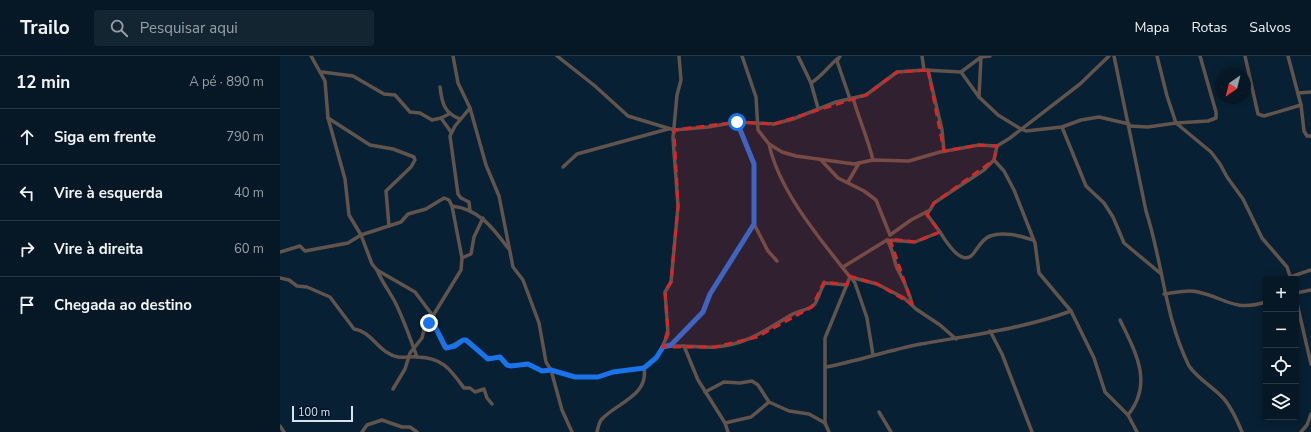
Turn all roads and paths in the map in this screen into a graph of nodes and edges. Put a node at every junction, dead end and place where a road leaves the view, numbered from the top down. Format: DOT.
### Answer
graph roads {
  1 [pos="311,56"];
  2 [pos="453,56"];
  3 [pos="557,56"];
  4 [pos="679,56"];
  5 [pos="742,56"];
  6 [pos="798,56"];
  7 [pos="922,56"];
  8 [pos="990,56"];
  9 [pos="1109,56"];
  10 [pos="1114,56"];
  11 [pos="1157,56"];
  12 [pos="1200,56"];
  13 [pos="1245,56"];
  14 [pos="1288,56"];
  15 [pos="981,57"];
  16 [pos="839,58"];
  17 [pos="926,70"];
  18 [pos="322,72"];
  19 [pos="961,72"];
  20 [pos="811,83"];
  21 [pos="440,87"];
  22 [pos="1311,92"];
  23 [pos="1298,93"];
  24 [pos="979,97"];
  25 [pos="852,99"];
  26 [pos="1301,105"];
  27 [pos="470,108"];
  28 [pos="818,108"];
  29 [pos="449,114"];
  30 [pos="328,118"];
  31 [pos="442,118"];
  32 [pos="460,119"];
  33 [pos="737,122"];
  34 [pos="1176,123"];
  35 [pos="757,124"];
  36 [pos="1129,125"];
  37 [pos="1062,127"];
  38 [pos="669,129"];
  39 [pos="1021,129"];
  40 [pos="674,130"];
  41 [pos="451,132"];
  42 [pos="1311,136"];
  43 [pos="769,144"];
  44 [pos="998,146"];
  45 [pos="944,151"];
  46 [pos="821,160"];
  47 [pos="873,160"];
  48 [pos="994,160"];
  49 [pos="859,163"];
  50 [pos="563,167"];
  51 [pos="848,182"];
  52 [pos="452,206"];
  53 [pos="470,210"];
  54 [pos="926,213"];
  55 [pos="483,218"];
  56 [pos="754,224"];
  57 [pos="390,226"];
  58 [pos="940,232"];
  59 [pos="361,235"];
  60 [pos="890,235"];
  61 [pos="887,240"];
  62 [pos="892,240"];
  63 [pos="1033,240"];
  64 [pos="509,248"];
  65 [pos="280,252"];
  66 [pos="462,258"];
  67 [pos="777,261"];
  68 [pos="842,267"];
  69 [pos="377,270"];
  70 [pos="1311,270"];
  71 [pos="1160,274"];
  72 [pos="850,276"];
  73 [pos="1290,276"];
  74 [pos="1296,276"];
  75 [pos="280,278"];
  76 [pos="847,285"];
  77 [pos="1311,290"];
  78 [pos="1299,292"];
  79 [pos="1164,294"];
  80 [pos="1263,303"];
  81 [pos="912,304"];
  82 [pos="1070,312"];
  83 [pos="1299,312"];
  84 [pos="432,318"];
  85 [pos="1120,320"];
  86 [pos="990,331"];
  87 [pos="956,339"];
  88 [pos="671,345"];
  89 [pos="684,346"];
  90 [pos="663,347"];
  91 [pos="414,348"];
  92 [pos="873,355"];
  93 [pos="417,357"];
  94 [pos="408,358"];
  95 [pos="1311,364"];
  96 [pos="826,367"];
  97 [pos="644,368"];
  98 [pos="551,370"];
  99 [pos="393,389"];
  100 [pos="705,392"];
  101 [pos="769,402"];
  102 [pos="492,404"];
  103 [pos="879,412"];
  104 [pos="1311,414"];
  105 [pos="1128,415"];
  106 [pos="725,423"];
  107 [pos="825,423"];
  108 [pos="280,426"];
  109 [pos="284,432"];
  110 [pos="362,432"];
  111 [pos="417,432"];
  112 [pos="572,432"];
  113 [pos="597,432"];
  114 [pos="728,432"];
  115 [pos="829,432"];
  116 [pos="891,432"];
  117 [pos="1032,432"];
  118 [pos="1137,432"];
  119 [pos="1242,432"];
  120 [pos="1301,432"];
  1 -- 18 [label="street"];
  2 -- 27 [label="street"];
  3 -- 38 [label="street"];
  4 -- 40 [label="street"];
  5 -- 35 [label="street"];
  6 -- 20 [label="street"];
  7 -- 17 [label="street"];
  8 -- 15 [label="street"];
  9 -- 39 [label="street"];
  10 -- 36 [label="street"];
  11 -- 34 [label="street"];
  12 -- 34 [label="street"];
  13 -- 26 [label="street"];
  14 -- 23 [label="street"];
  15 -- 19 [label="street"];
  15 -- 24 [label="street"];
  16 -- 20 [label="street"];
  16 -- 25 [label="street"];
  17 -- 19 [label="street"];
  17 -- 25 [label="street"];
  17 -- 45 [label="street"];
  18 -- 30 [label="street"];
  18 -- 31 [label="street"];
  19 -- 24 [label="street"];
  20 -- 28 [label="street"];
  21 -- 29 [label="street"];
  22 -- 23 [label="street"];
  23 -- 26 [label="street"];
  24 -- 39 [label="street"];
  25 -- 28 [label="street"];
  25 -- 47 [label="street"];
  26 -- 42 [label="street"];
  27 -- 32 [label="street"];
  27 -- 64 [label="street"];
  28 -- 35 [label="street"];
  29 -- 31 [label="street"];
  29 -- 32 [label="street"];
  30 -- 57 [label="street"];
  30 -- 59 [label="street"];
  31 -- 41 [label="street"];
  32 -- 41 [label="street"];
  33 -- 35 [label="street"];
  33 -- 40 [label="street"];
  33 -- 56 [label="street"];
  34 -- 36 [label="street"];
  34 -- 73 [label="street"];
  35 -- 43 [label="street"];
  36 -- 37 [label="street"];
  36 -- 71 [label="street"];
  37 -- 39 [label="street"];
  37 -- 71 [label="street"];
  38 -- 40 [label="street"];
  38 -- 50 [label="street"];
  39 -- 44 [label="street"];
  40 -- 90 [label="street"];
  41 -- 53 [label="street"];
  43 -- 46 [label="street"];
  43 -- 68 [label="street"];
  44 -- 45 [label="street"];
  44 -- 48 [label="street"];
  45 -- 47 [label="street"];
  46 -- 49 [label="street"];
  46 -- 51 [label="street"];
  47 -- 49 [label="street"];
  48 -- 54 [label="street"];
  48 -- 63 [label="street"];
  49 -- 51 [label="street"];
  51 -- 60 [label="street"];
  52 -- 53 [label="street"];
  52 -- 57 [label="street"];
  52 -- 66 [label="street"];
  53 -- 55 [label="street"];
  54 -- 58 [label="street"];
  54 -- 60 [label="street"];
  55 -- 64 [label="street"];
  55 -- 66 [label="street"];
  56 -- 67 [label="street"];
  56 -- 88 [label="street"];
  57 -- 59 [label="street"];
  58 -- 62 [label="street"];
  58 -- 63 [label="street"];
  59 -- 65 [label="street"];
  59 -- 69 [label="street"];
  60 -- 62 [label="street"];
  61 -- 62 [label="street"];
  61 -- 68 [label="street"];
  61 -- 81 [label="street"];
  63 -- 82 [label="street"];
  64 -- 98 [label="street"];
  66 -- 84 [label="street"];
  68 -- 72 [label="street"];
  69 -- 84 [label="street"];
  69 -- 91 [label="street"];
  70 -- 74 [label="street"];
  71 -- 79 [label="street"];
  72 -- 76 [label="street"];
  72 -- 81 [label="street"];
  72 -- 92 [label="street"];
  75 -- 94 [label="street"];
  76 -- 89 [label="street"];
  76 -- 96 [label="street"];
  77 -- 78 [label="street"];
  79 -- 80 [label="street"];
  79 -- 119 [label="street"];
  81 -- 87 [label="street"];
  82 -- 86 [label="street"];
  82 -- 105 [label="street"];
  83 -- 95 [label="street"];
  84 -- 91 [label="street"];
  84 -- 98 [label="street"];
  85 -- 105 [label="street"];
  86 -- 87 [label="street"];
  86 -- 117 [label="street"];
  87 -- 92 [label="street"];
  88 -- 89 [label="street"];
  88 -- 90 [label="street"];
  89 -- 100 [label="street"];
  90 -- 97 [label="street"];
  91 -- 93 [label="street"];
  91 -- 94 [label="street"];
  92 -- 96 [label="street"];
  93 -- 94 [label="street"];
  93 -- 102 [label="street"];
  94 -- 99 [label="street"];
  96 -- 107 [label="street"];
  97 -- 98 [label="street"];
  97 -- 113 [label="street"];
  98 -- 112 [label="street"];
  100 -- 101 [label="street"];
  100 -- 106 [label="street"];
  101 -- 106 [label="street"];
  101 -- 107 [label="street"];
  103 -- 116 [label="street"];
  104 -- 120 [label="street"];
  105 -- 118 [label="street"];
  106 -- 114 [label="street"];
  107 -- 115 [label="street"];
  108 -- 109 [label="street"];
  110 -- 111 [label="street"];
}
